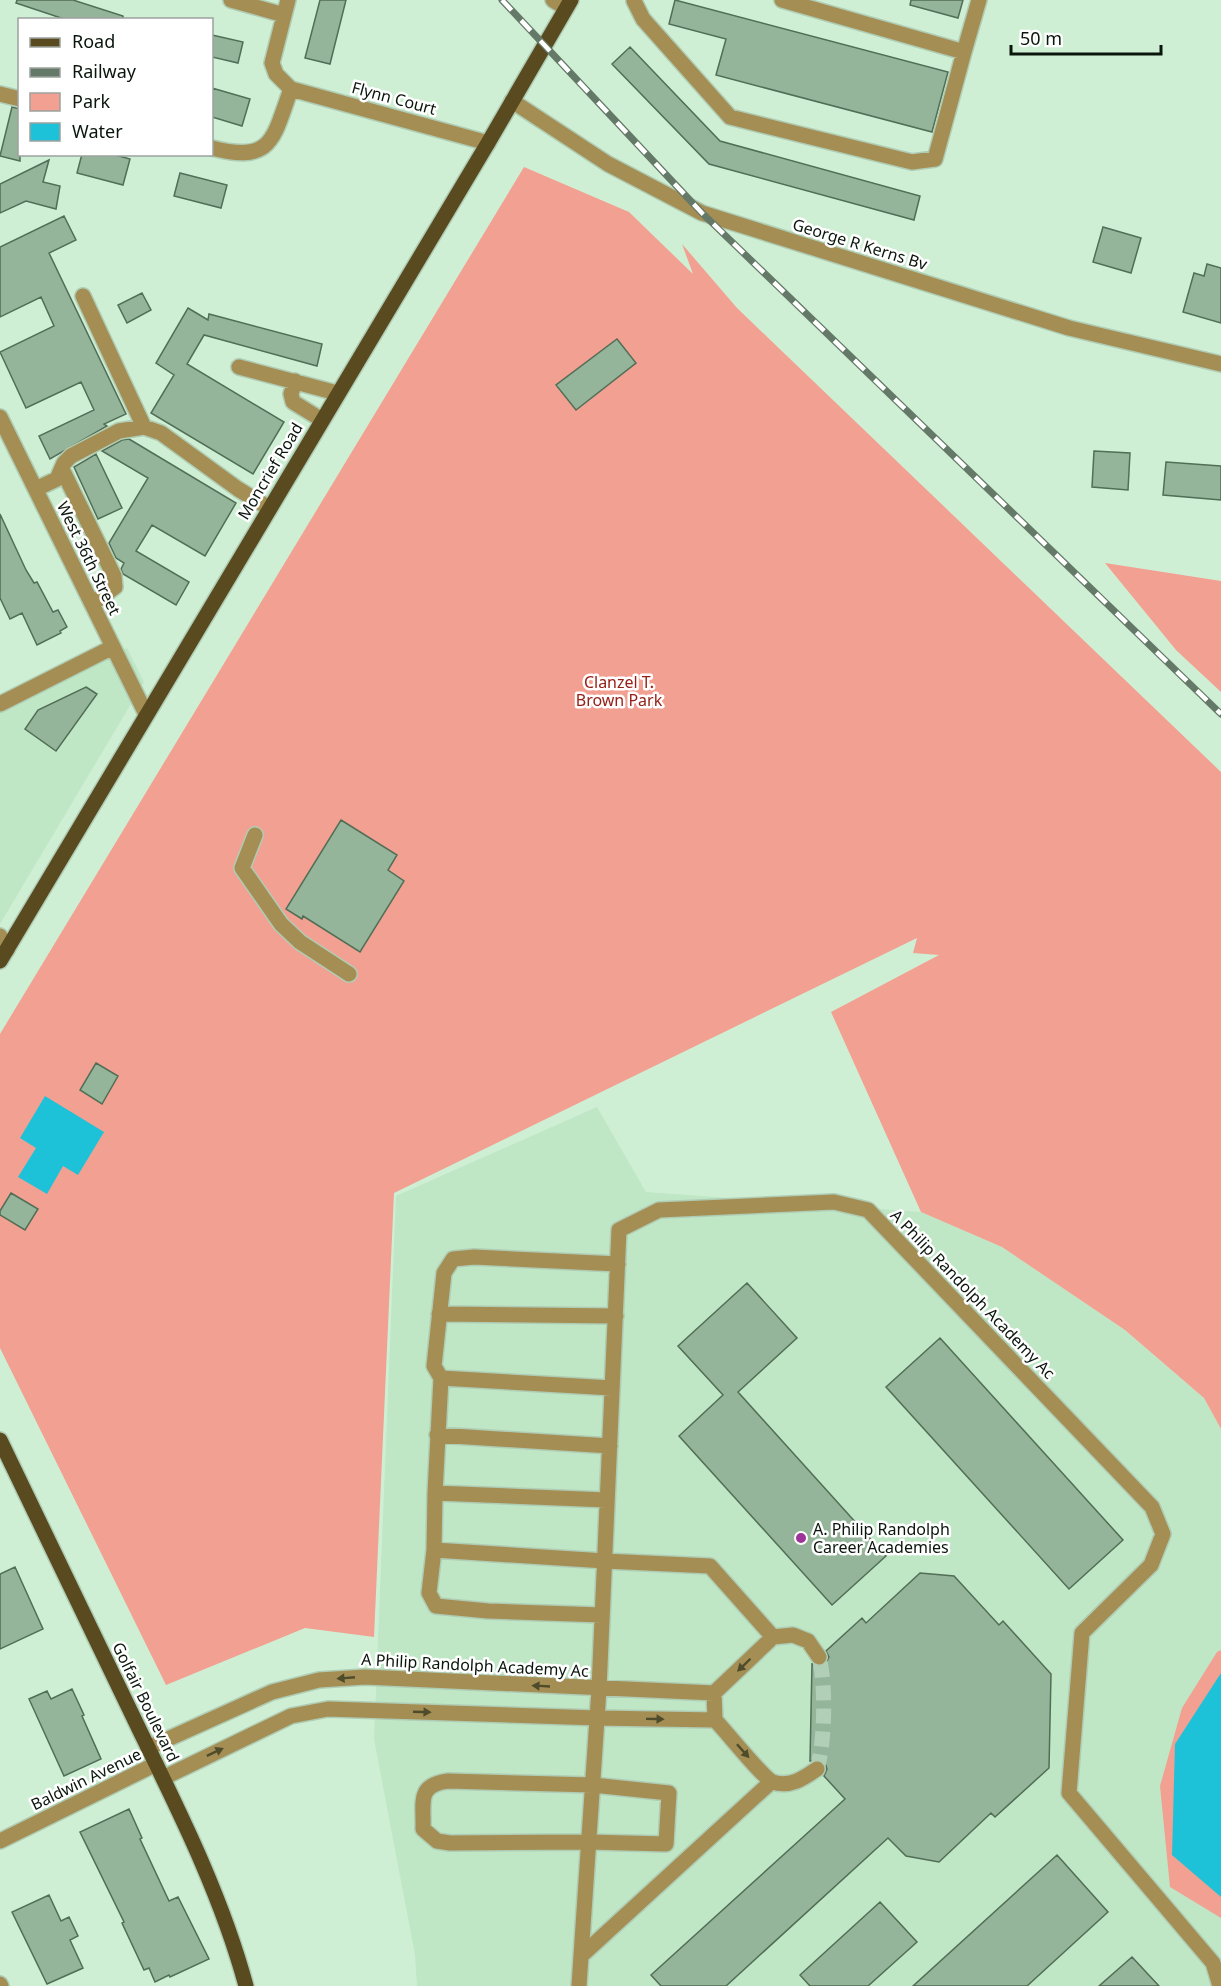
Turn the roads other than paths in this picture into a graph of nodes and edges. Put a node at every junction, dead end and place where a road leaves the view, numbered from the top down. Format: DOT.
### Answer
graph roads {
  1 [pos="231,0"];
  2 [pos="553,0"];
  3 [pos="634,0"];
  4 [pos="782,0"];
  5 [pos="979,0"];
  6 [pos="568,4"];
  7 [pos="286,7"];
  8 [pos="964,52"];
  9 [pos="291,89"];
  10 [pos="0,94"];
  11 [pos="18,98"];
  12 [pos="512,100"];
  13 [pos="488,142"];
  14 [pos="213,148"];
  15 [pos="83,296"];
  16 [pos="1221,364"];
  17 [pos="239,367"];
  18 [pos="295,381"];
  19 [pos="337,393"];
  20 [pos="0,417"];
  21 [pos="322,420"];
  22 [pos="144,427"];
  23 [pos="62,469"];
  24 [pos="36,489"];
  25 [pos="269,508"];
  26 [pos="92,604"];
  27 [pos="112,647"];
  28 [pos="0,704"];
  29 [pos="146,714"];
  30 [pos="255,835"];
  31 [pos="2,949"];
  32 [pos="349,974"];
  33 [pos="618,1264"];
  34 [pos="439,1314"];
  35 [pos="616,1316"];
  36 [pos="441,1378"];
  37 [pos="612,1388"];
  38 [pos="438,1435"];
  39 [pos="0,1440"];
  40 [pos="610,1446"];
  41 [pos="435,1493"];
  42 [pos="608,1500"];
  43 [pos="434,1550"];
  44 [pos="604,1561"];
  45 [pos="602,1616"];
  46 [pos="773,1637"];
  47 [pos="819,1657"];
  48 [pos="599,1689"];
  49 [pos="714,1693"];
  50 [pos="597,1718"];
  51 [pos="715,1720"];
  52 [pos="148,1748"];
  53 [pos="817,1769"];
  54 [pos="159,1771"];
  55 [pos="771,1782"];
  56 [pos="593,1785"];
  57 [pos="0,1841"];
  58 [pos="589,1842"];
  59 [pos="666,1844"];
  60 [pos="683,1862"];
  61 [pos="581,1956"];
  62 [pos="246,1986"];
  63 [pos="579,1986"];
  64 [pos="1220,1986"];
  1 -- 7 [label="street"];
  2 -- 6 [label="street"];
  3 -- 8 [label="street"];
  4 -- 8 [label="street"];
  5 -- 8 [label="street"];
  6 -- 12 [label="main road, Moncrief Road"];
  7 -- 9 [label="street"];
  9 -- 13 [label="street, Flynn Court"];
  9 -- 14 [label="street"];
  10 -- 11 [label="street"];
  12 -- 13 [label="main road, Moncrief Road"];
  12 -- 16 [label="street, George R Kerns Bv"];
  13 -- 19 [label="main road, Moncrief Road"];
  15 -- 22 [label="street"];
  17 -- 18 [label="street"];
  18 -- 19 [label="street"];
  18 -- 21 [label="street"];
  19 -- 21 [label="main road, Moncrief Road"];
  20 -- 24 [label="street, West 36th Street"];
  21 -- 25 [label="main road, Moncrief Road"];
  22 -- 23 [label="street"];
  22 -- 25 [label="street"];
  23 -- 24 [label="street"];
  23 -- 26 [label="street"];
  24 -- 26 [label="street, West 36th Street"];
  25 -- 29 [label="main road, Moncrief Road"];
  26 -- 27 [label="street, West 36th Street"];
  27 -- 28 [label="street"];
  27 -- 29 [label="street, West 36th Street"];
  29 -- 31 [label="main road, Moncrief Road"];
  30 -- 32 [label="street"];
  33 -- 34 [label="street"];
  33 -- 35 [label="street, A Philip Randolph Academy Ac"];
  33 -- 64 [label="street, A Philip Randolph Academy Ac"];
  34 -- 35 [label="street"];
  34 -- 36 [label="street"];
  35 -- 37 [label="street, A Philip Randolph Academy Ac"];
  36 -- 37 [label="street"];
  36 -- 38 [label="street"];
  37 -- 40 [label="street, A Philip Randolph Academy Ac"];
  38 -- 40 [label="street"];
  38 -- 41 [label="street"];
  39 -- 52 [label="main road, Golfair Boulevard"];
  40 -- 42 [label="street, A Philip Randolph Academy Ac"];
  41 -- 42 [label="street"];
  41 -- 43 [label="street"];
  42 -- 44 [label="street, A Philip Randolph Academy Ac"];
  43 -- 44 [label="street"];
  43 -- 45 [label="street"];
  44 -- 45 [label="street, A Philip Randolph Academy Ac"];
  44 -- 46 [label="street"];
  45 -- 48 [label="street, A Philip Randolph Academy Ac"];
  46 -- 47 [label="street"];
  46 -- 49 [label="street, one-way"];
  48 -- 49 [label="street"];
  48 -- 50 [label="street"];
  48 -- 52 [label="street, A Philip Randolph Academy Ac, one-way"];
  49 -- 51 [label="street"];
  50 -- 51 [label="street, one-way"];
  54 -- 50 [label="street, one-way"];
  50 -- 56 [label="street"];
  51 -- 55 [label="street, one-way"];
  52 -- 54 [label="main road, Golfair Boulevard"];
  53 -- 55 [label="street"];
  54 -- 57 [label="street, Baldwin Avenue"];
  54 -- 62 [label="main road, Golfair Boulevard"];
  55 -- 60 [label="street"];
  56 -- 58 [label="street"];
  56 -- 58 [label="street"];
  56 -- 59 [label="street"];
  58 -- 59 [label="street"];
  58 -- 61 [label="street"];
  59 -- 60 [label="street"];
  60 -- 61 [label="street"];
  61 -- 63 [label="street"];
}
